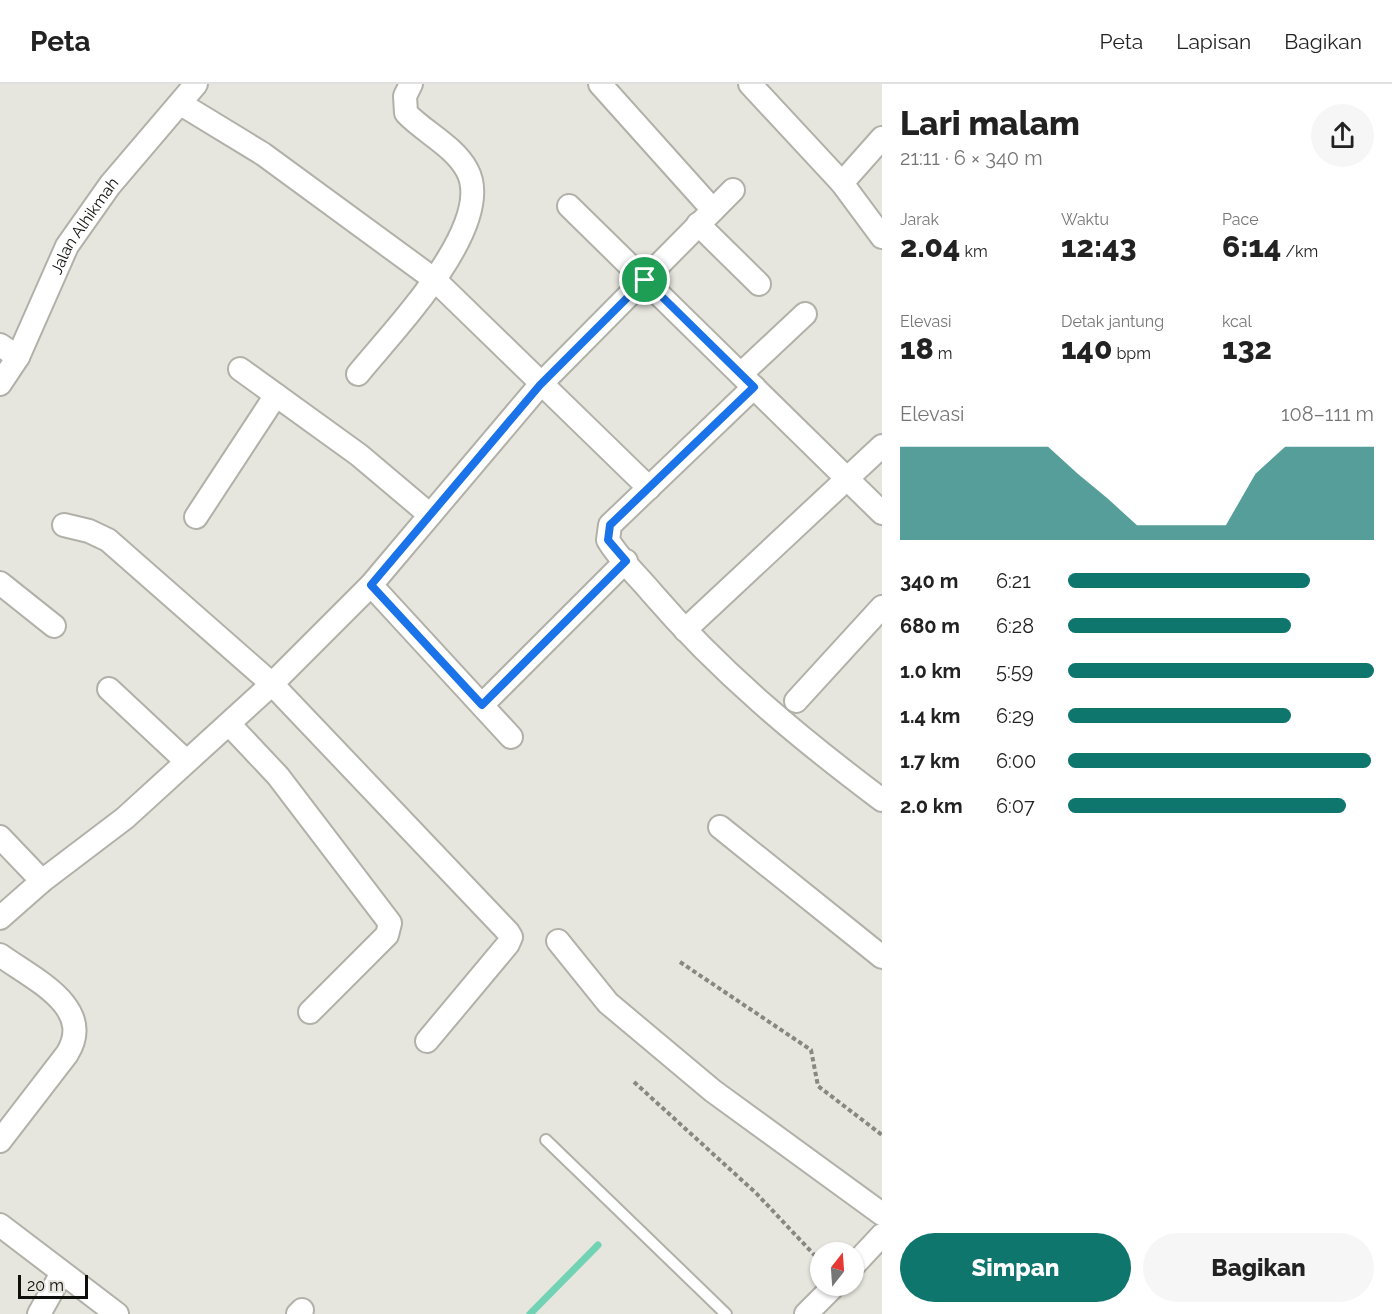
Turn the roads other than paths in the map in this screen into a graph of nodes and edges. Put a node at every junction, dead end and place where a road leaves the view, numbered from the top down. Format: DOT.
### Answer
graph roads {
  1 [pos="196,84"];
  2 [pos="411,84"];
  3 [pos="600,84"];
  4 [pos="750,84"];
  5 [pos="181,104"];
  6 [pos="882,138"];
  7 [pos="842,183"];
  8 [pos="733,190"];
  9 [pos="569,206"];
  10 [pos="706,217"];
  11 [pos="882,237"];
  12 [pos="435,280"];
  13 [pos="645,280"];
  14 [pos="759,284"];
  15 [pos="805,314"];
  16 [pos="9,351"];
  17 [pos="240,369"];
  18 [pos="358,374"];
  19 [pos="747,380"];
  20 [pos="0,384"];
  21 [pos="540,385"];
  22 [pos="276,395"];
  23 [pos="882,446"];
  24 [pos="846,478"];
  25 [pos="649,488"];
  26 [pos="882,513"];
  27 [pos="430,515"];
  28 [pos="196,517"];
  29 [pos="64,525"];
  30 [pos="626,561"];
  31 [pos="0,584"];
  32 [pos="371,585"];
  33 [pos="882,608"];
  34 [pos="54,626"];
  35 [pos="685,630"];
  36 [pos="272,684"];
  37 [pos="109,688"];
  38 [pos="796,701"];
  39 [pos="482,705"];
  40 [pos="229,724"];
  41 [pos="511,737"];
  42 [pos="186,760"];
  43 [pos="882,800"];
  44 [pos="720,827"];
  45 [pos="0,837"];
  46 [pos="42,882"];
  47 [pos="0,918"];
  48 [pos="558,941"];
  49 [pos="0,955"];
  50 [pos="882,957"];
  51 [pos="310,1012"];
  52 [pos="427,1041"];
  53 [pos="546,1140"];
  54 [pos="0,1141"];
  55 [pos="882,1214"];
  56 [pos="0,1225"];
  57 [pos="882,1235"];
  58 [pos="864,1254"];
  59 [pos="62,1273"];
  60 [pos="824,1296"];
  61 [pos="39,1314"];
  62 [pos="117,1314"];
  63 [pos="726,1314"];
  64 [pos="806,1314"];
  1 -- 5 [label="street, Jalan Alhikmah"];
  2 -- 12 [label="street"];
  3 -- 10 [label="street"];
  4 -- 7 [label="street"];
  5 -- 12 [label="street"];
  5 -- 16 [label="street, Jalan Alhikmah"];
  6 -- 7 [label="street"];
  7 -- 11 [label="street"];
  8 -- 10 [label="street"];
  9 -- 13 [label="street"];
  10 -- 13 [label="street"];
  10 -- 14 [label="street"];
  12 -- 18 [label="street"];
  12 -- 21 [label="street"];
  13 -- 19 [label="street"];
  13 -- 21 [label="street"];
  15 -- 19 [label="street"];
  16 -- 20 [label="street, Jalan Alhikmah"];
  17 -- 22 [label="street"];
  19 -- 24 [label="street"];
  19 -- 25 [label="street"];
  21 -- 25 [label="street"];
  21 -- 27 [label="street"];
  22 -- 27 [label="street"];
  22 -- 28 [label="street"];
  23 -- 24 [label="street"];
  24 -- 26 [label="street"];
  24 -- 35 [label="street"];
  25 -- 30 [label="street"];
  27 -- 32 [label="street"];
  29 -- 36 [label="street"];
  30 -- 35 [label="street"];
  30 -- 39 [label="street"];
  31 -- 34 [label="street"];
  32 -- 36 [label="street"];
  32 -- 39 [label="street"];
  33 -- 38 [label="street"];
  35 -- 43 [label="street"];
  36 -- 40 [label="street"];
  36 -- 52 [label="street"];
  37 -- 42 [label="street"];
  39 -- 41 [label="street"];
  40 -- 42 [label="street"];
  40 -- 51 [label="street"];
  42 -- 46 [label="street"];
  44 -- 50 [label="street"];
  45 -- 46 [label="street"];
  46 -- 47 [label="street"];
  48 -- 55 [label="street"];
  49 -- 54 [label="street"];
  53 -- 63 [label="lane"];
  56 -- 59 [label="street"];
  57 -- 58 [label="street"];
  59 -- 61 [label="street"];
  59 -- 62 [label="street"];
  60 -- 64 [label="street"];
}
